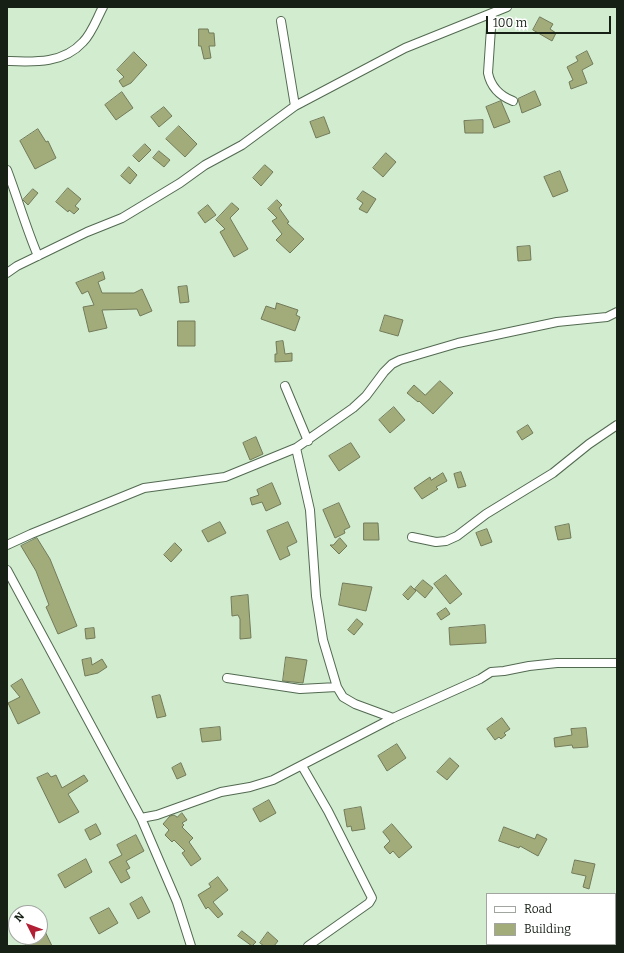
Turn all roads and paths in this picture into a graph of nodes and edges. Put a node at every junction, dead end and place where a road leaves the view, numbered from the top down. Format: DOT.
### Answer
graph roads {
  1 [pos="103,7"];
  2 [pos="507,7"];
  3 [pos="492,13"];
  4 [pos="281,21"];
  5 [pos="7,61"];
  6 [pos="513,101"];
  7 [pos="295,106"];
  8 [pos="7,170"];
  9 [pos="38,256"];
  10 [pos="7,273"];
  11 [pos="617,312"];
  12 [pos="285,386"];
  13 [pos="617,425"];
  14 [pos="308,441"];
  15 [pos="296,448"];
  16 [pos="412,537"];
  17 [pos="7,545"];
  18 [pos="7,570"];
  19 [pos="617,663"];
  20 [pos="227,678"];
  21 [pos="337,687"];
  22 [pos="393,718"];
  23 [pos="302,766"];
  24 [pos="141,818"];
  25 [pos="191,946"];
  26 [pos="308,946"];
  1 -- 5 [label="street"];
  2 -- 3 [label="street"];
  3 -- 6 [label="street"];
  3 -- 7 [label="street"];
  4 -- 7 [label="street"];
  7 -- 9 [label="street"];
  8 -- 9 [label="street"];
  9 -- 10 [label="street"];
  11 -- 14 [label="street"];
  12 -- 14 [label="street"];
  13 -- 16 [label="street"];
  14 -- 15 [label="street"];
  15 -- 17 [label="street"];
  15 -- 21 [label="street"];
  18 -- 24 [label="street"];
  19 -- 22 [label="street"];
  20 -- 21 [label="street"];
  21 -- 22 [label="street"];
  22 -- 23 [label="street"];
  23 -- 24 [label="street"];
  23 -- 26 [label="street"];
  24 -- 25 [label="street"];
}
